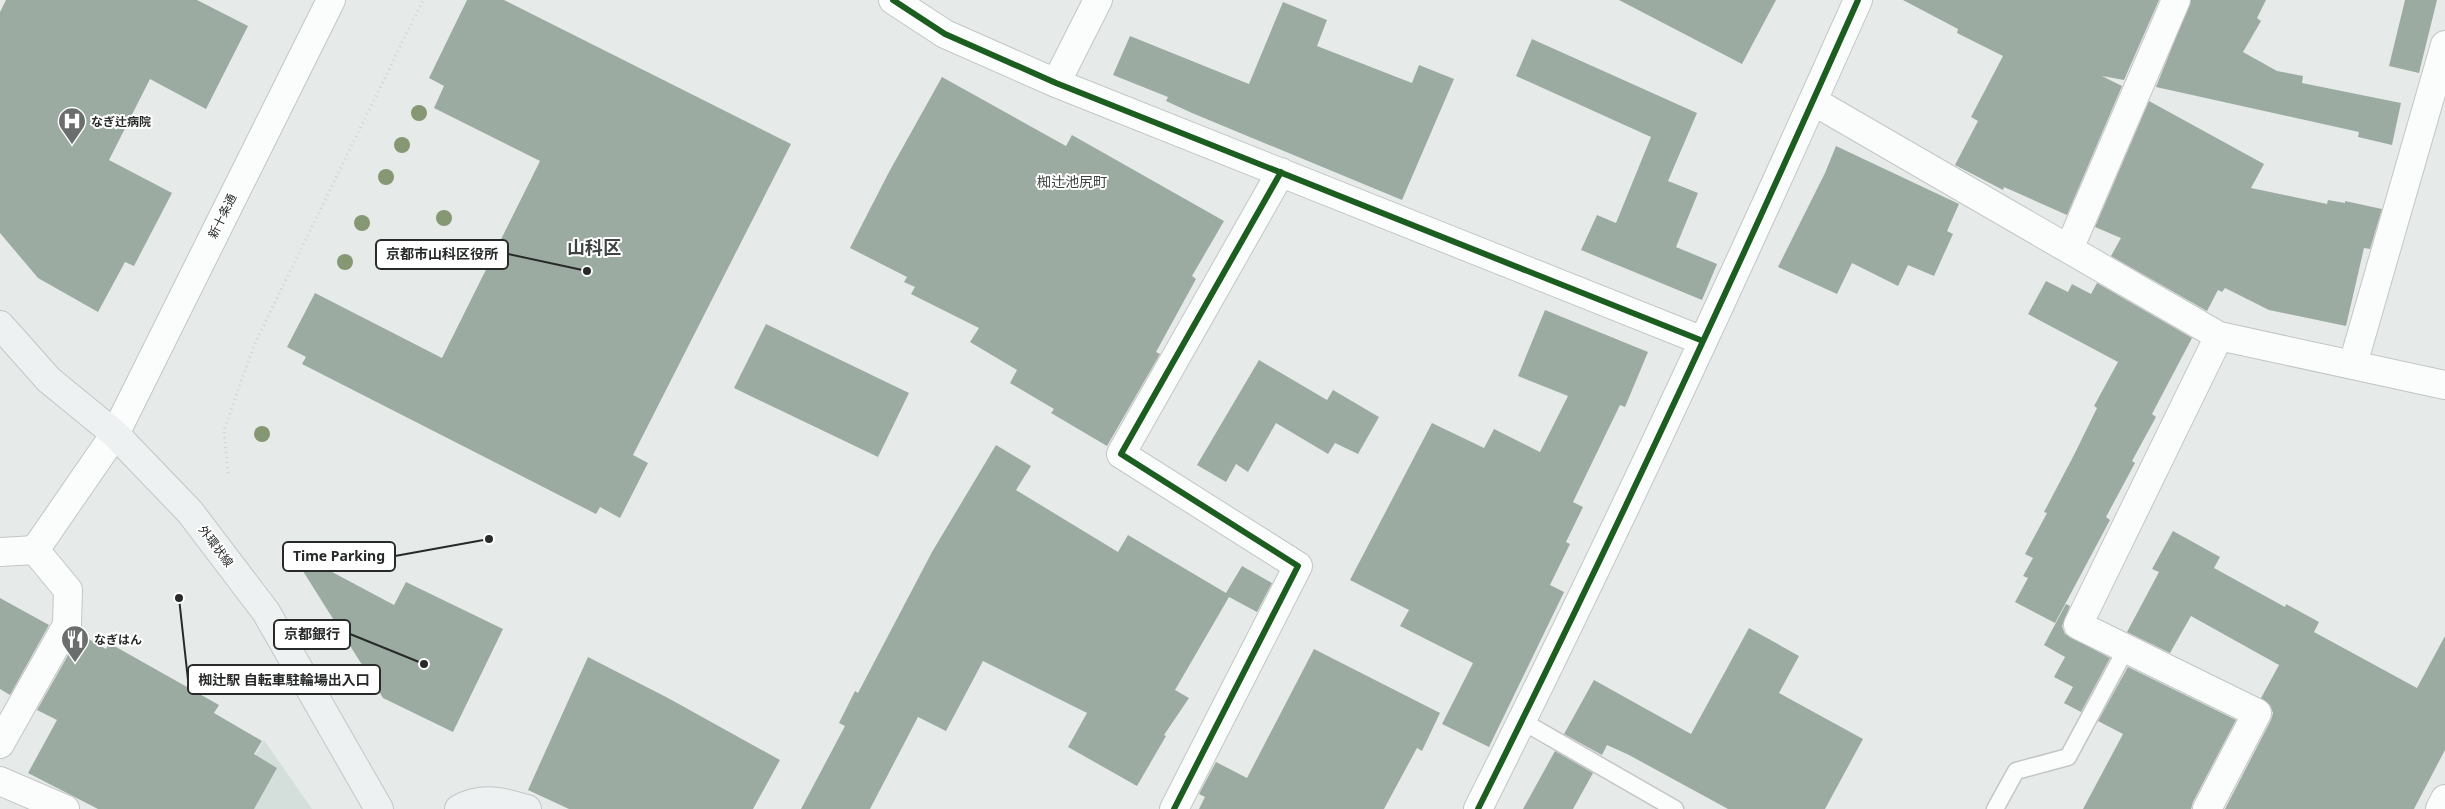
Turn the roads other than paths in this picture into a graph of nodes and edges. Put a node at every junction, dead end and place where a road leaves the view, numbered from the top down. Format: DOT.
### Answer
graph roads {
  1 [pos="331,0"];
  2 [pos="893,0"];
  3 [pos="1098,0"];
  4 [pos="1858,0"];
  5 [pos="2176,0"];
  6 [pos="2444,49"];
  7 [pos="1056,83"];
  8 [pos="1813,102"];
  9 [pos="1281,172"];
  10 [pos="2069,249"];
  11 [pos="0,325"];
  12 [pos="2219,336"];
  13 [pos="1703,341"];
  14 [pos="2353,364"];
  15 [pos="2445,385"];
  16 [pos="115,434"];
  17 [pos="35,550"];
  18 [pos="0,552"];
  19 [pos="2126,648"];
  20 [pos="1522,721"];
  21 [pos="0,744"];
  22 [pos="0,781"];
  23 [pos="2445,799"];
  24 [pos="65,809"];
  25 [pos="379,809"];
  26 [pos="459,809"];
  27 [pos="527,809"];
  28 [pos="1174,809"];
  29 [pos="1478,809"];
  30 [pos="1675,809"];
  31 [pos="1995,809"];
  32 [pos="2207,809"];
  33 [pos="2440,809"];
  1 -- 16 [label="street, 新十条通"];
  2 -- 7 [label="street"];
  3 -- 7 [label="street"];
  4 -- 8 [label="street"];
  5 -- 10 [label="street"];
  6 -- 14 [label="street"];
  7 -- 9 [label="street"];
  8 -- 10 [label="street"];
  8 -- 13 [label="street"];
  9 -- 13 [label="street"];
  9 -- 28 [label="street"];
  10 -- 12 [label="street"];
  11 -- 16 [label="main road, 外環状線"];
  12 -- 14 [label="street"];
  12 -- 19 [label="street"];
  13 -- 20 [label="street"];
  14 -- 15 [label="street"];
  16 -- 17 [label="street, 新十条通"];
  16 -- 25 [label="main road, 外環状線"];
  17 -- 18 [label="street"];
  17 -- 21 [label="street"];
  19 -- 31 [label="lane"];
  19 -- 32 [label="street"];
  20 -- 29 [label="street"];
  20 -- 30 [label="lane"];
  22 -- 24 [label="street"];
  23 -- 33 [label="street"];
  26 -- 27 [label="main road"];
}
